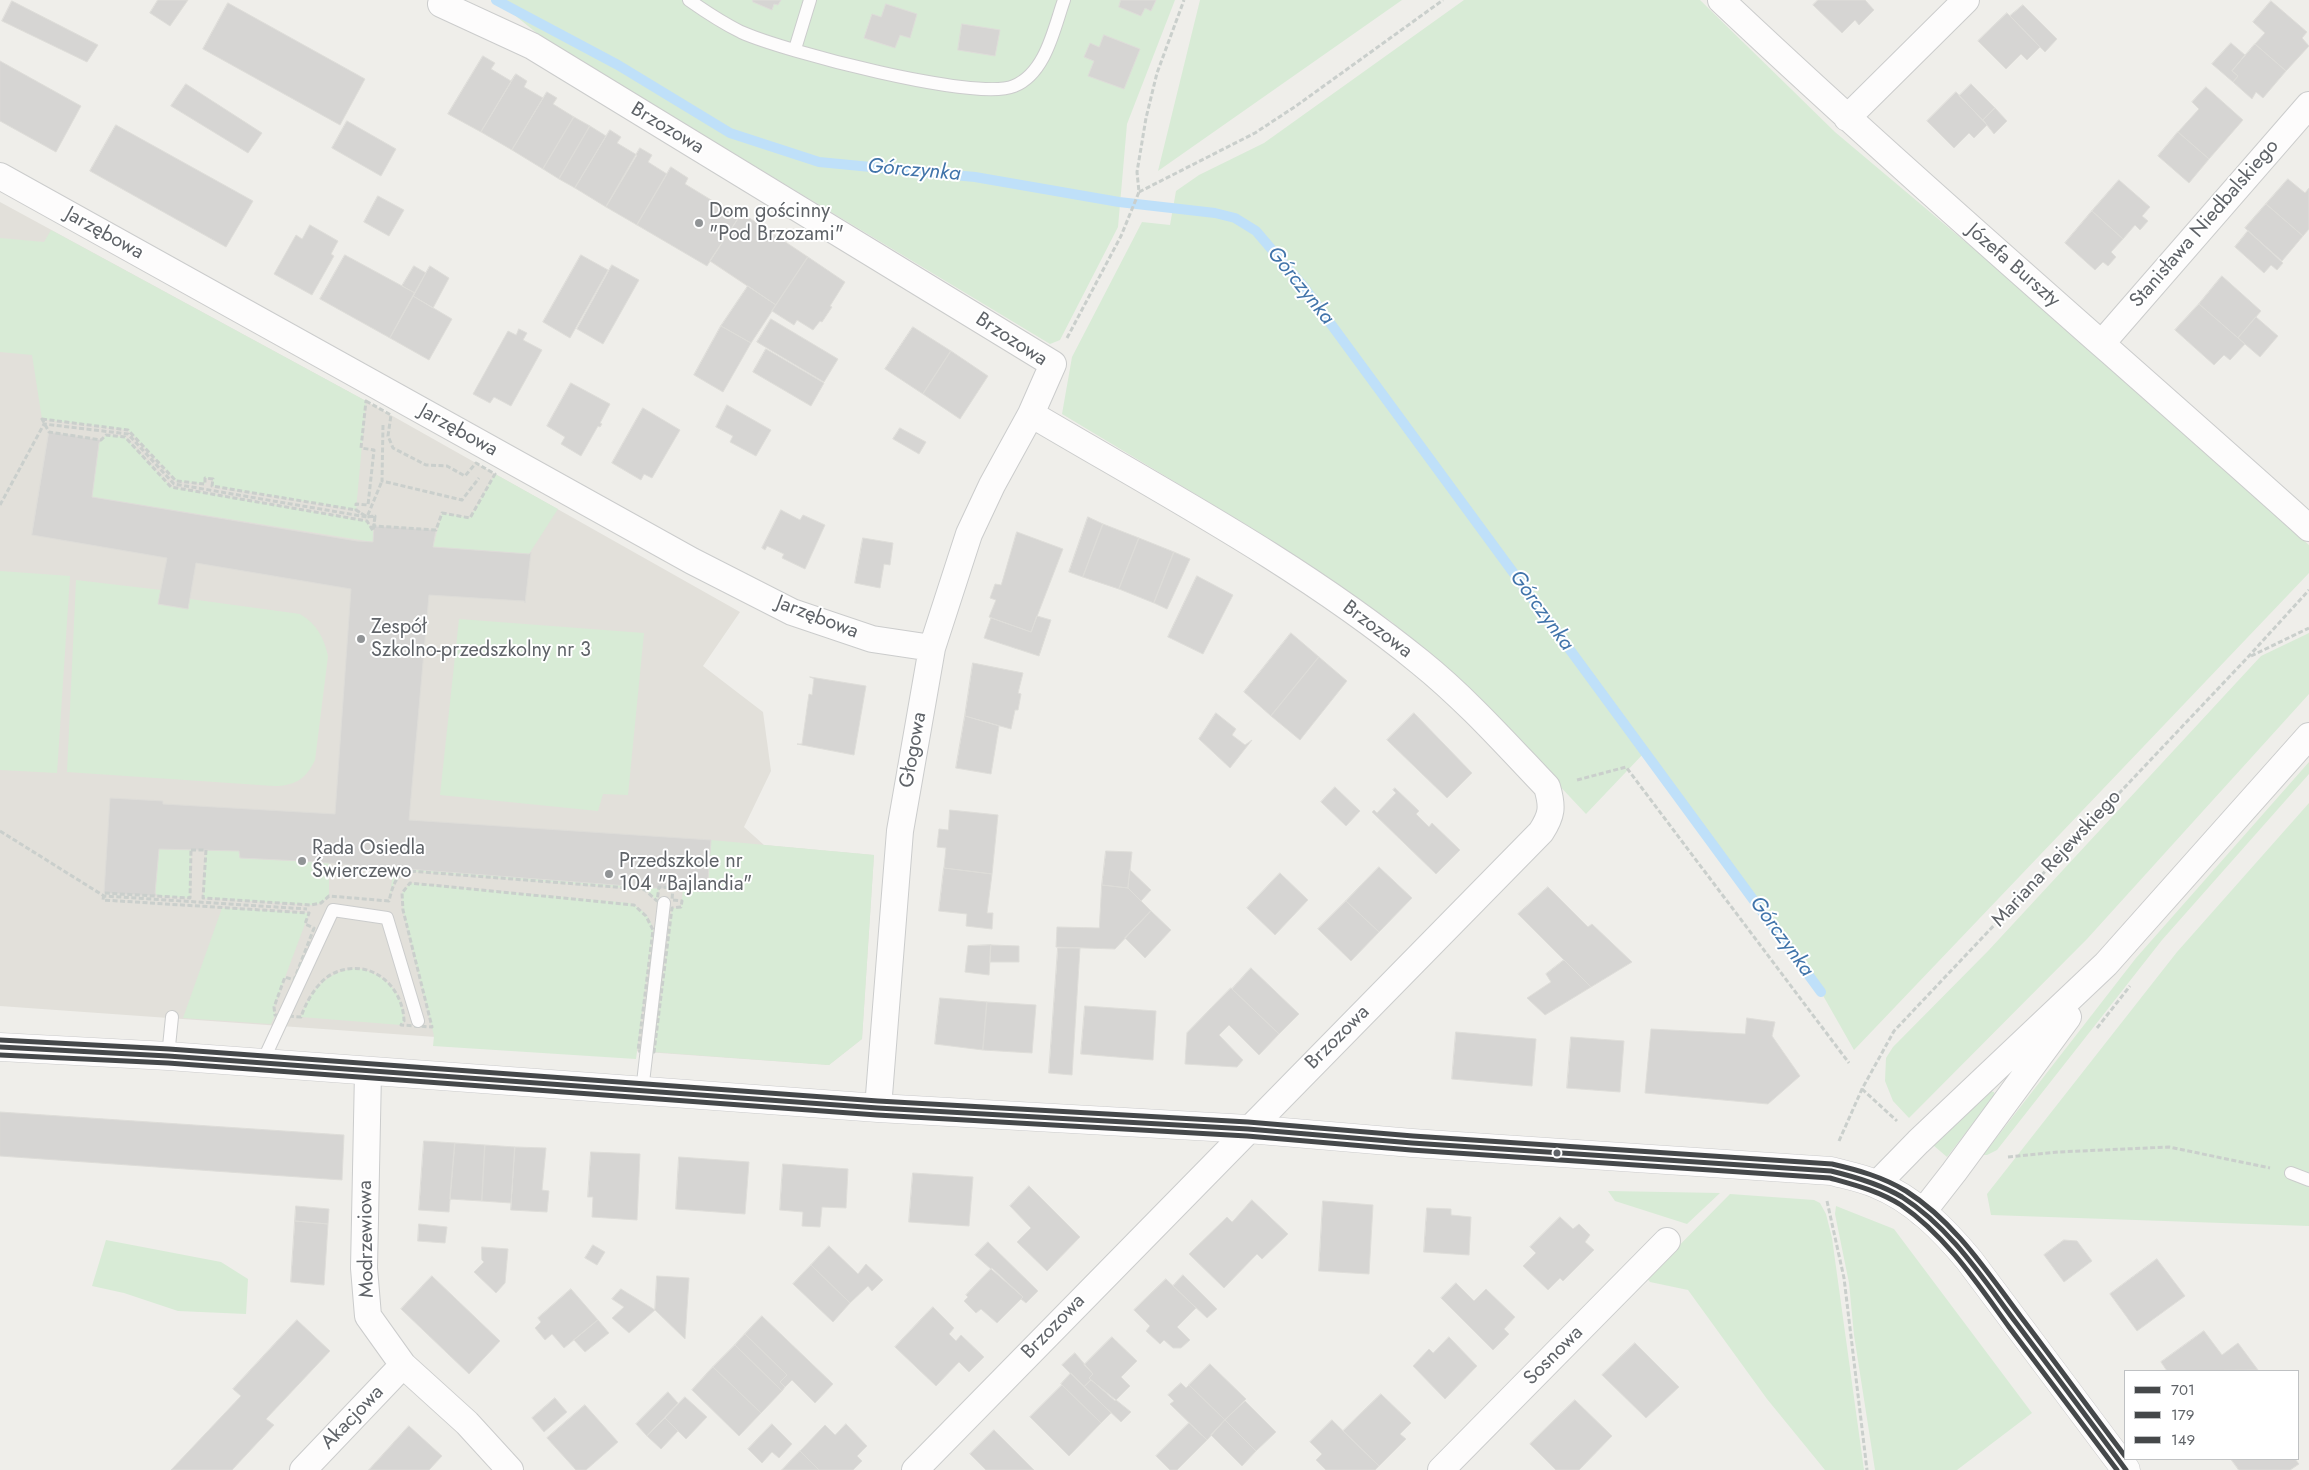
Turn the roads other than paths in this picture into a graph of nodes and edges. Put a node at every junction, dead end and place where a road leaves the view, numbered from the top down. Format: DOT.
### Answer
graph roads {
  1 [pos="690,0"];
  2 [pos="810,0"];
  3 [pos="1064,0"];
  4 [pos="1721,0"];
  5 [pos="1966,0"];
  6 [pos="440,4"];
  7 [pos="794,49"];
  8 [pos="2309,105"];
  9 [pos="1847,118"];
  10 [pos="0,176"];
  11 [pos="2102,343"];
  12 [pos="1031,414"];
  13 [pos="2309,528"];
  14 [pos="932,648"];
  15 [pos="2309,736"];
  16 [pos="664,903"];
  17 [pos="2106,964"];
  18 [pos="172,1018"];
  19 [pos="418,1021"];
  20 [pos="0,1047"];
  21 [pos="168,1056"];
  22 [pos="262,1064"];
  23 [pos="368,1072"];
  24 [pos="642,1091"];
  25 [pos="878,1108"];
  26 [pos="1248,1129"];
  27 [pos="2290,1173"];
  28 [pos="2309,1180"];
  29 [pos="1877,1184"];
  30 [pos="1922,1212"];
  31 [pos="1667,1241"];
  32 [pos="403,1365"];
  33 [pos="304,1470"];
  34 [pos="510,1470"];
  35 [pos="915,1470"];
  36 [pos="1441,1470"];
  37 [pos="2126,1470"];
  1 -- 7 [label="lane"];
  2 -- 7 [label="lane"];
  3 -- 7 [label="lane"];
  4 -- 9 [label="street, Józefa Burszty"];
  5 -- 9 [label="street"];
  6 -- 12 [label="street, Brzozowa"];
  8 -- 11 [label="street, Stanisława Niedbalskiego"];
  9 -- 11 [label="street, Józefa Burszty"];
  10 -- 14 [label="street, Jarzębowa"];
  11 -- 13 [label="street, Józefa Burszty"];
  12 -- 14 [label="street, Głogowa"];
  12 -- 26 [label="street, Brzozowa"];
  14 -- 25 [label="street, Głogowa"];
  15 -- 17 [label="street"];
  16 -- 24 [label="lane"];
  17 -- 29 [label="street"];
  17 -- 30 [label="street"];
  18 -- 21 [label="lane"];
  19 -- 22 [label="lane"];
  20 -- 21 [label="street"];
  21 -- 22 [label="street"];
  22 -- 23 [label="street"];
  23 -- 24 [label="street"];
  23 -- 32 [label="street, Modrzewiowa"];
  24 -- 25 [label="street"];
  25 -- 26 [label="street"];
  26 -- 29 [label="street"];
  26 -- 35 [label="street, Brzozowa"];
  27 -- 28 [label="lane"];
  29 -- 30 [label="street"];
  30 -- 37 [label="street"];
  31 -- 36 [label="street, Sosnowa"];
  32 -- 33 [label="street, Akacjowa"];
  32 -- 34 [label="street, Modrzewiowa"];
}
